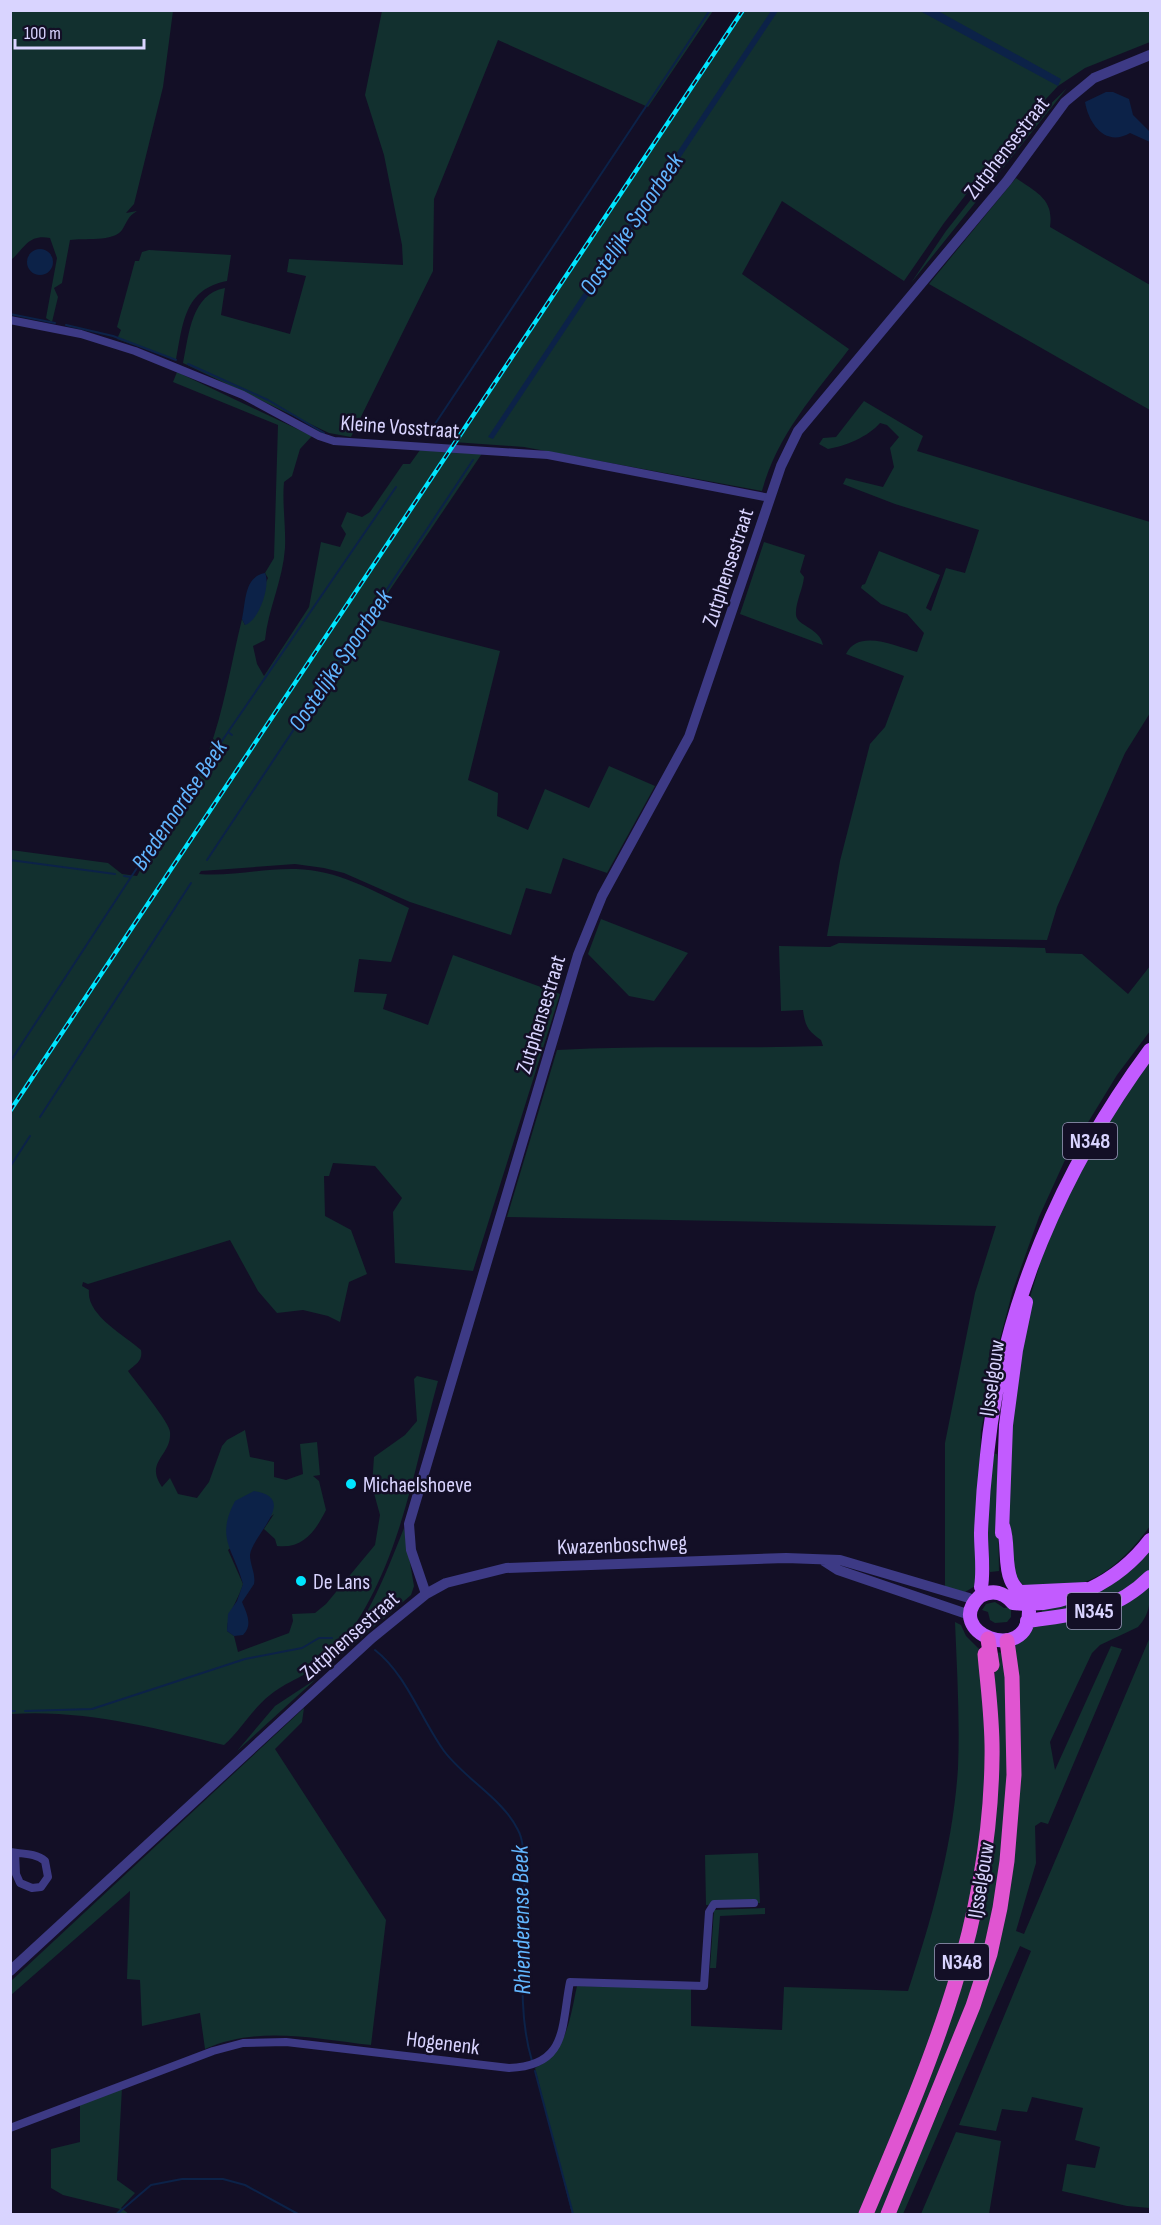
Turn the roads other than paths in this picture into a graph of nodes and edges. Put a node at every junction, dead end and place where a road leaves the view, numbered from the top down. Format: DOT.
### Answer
graph roads {
  1 [pos="1150,55"];
  2 [pos="10,320"];
  3 [pos="770,498"];
  4 [pos="1150,1050"];
  5 [pos="1042,1239"];
  6 [pos="1150,1540"];
  7 [pos="824,1561"];
  8 [pos="1150,1577"];
  9 [pos="1009,1584"];
  10 [pos="985,1589"];
  11 [pos="426,1593"];
  12 [pos="1023,1599"];
  13 [pos="968,1610"];
  14 [pos="1027,1621"];
  15 [pos="1009,1637"];
  16 [pos="988,1639"];
  17 [pos="985,1654"];
  18 [pos="990,1688"];
  19 [pos="13,1853"];
  20 [pos="754,1903"];
  21 [pos="10,1971"];
  22 [pos="10,2128"];
  23 [pos="866,2214"];
  24 [pos="888,2214"];
  1 -- 3 [label="street, Zutphensestraat"];
  2 -- 3 [label="street, Kleine Vosstraat"];
  3 -- 11 [label="street, Zutphensestraat"];
  4 -- 5 [label="main road, IJsselgouw / N348"];
  5 -- 9 [label="main road, IJsselgouw / N348"];
  5 -- 10 [label="main road, IJsselgouw / N348"];
  6 -- 12 [label="main road, N345"];
  7 -- 11 [label="street, Kwazenboschweg"];
  7 -- 13 [label="street, Kwazenboschweg"];
  7 -- 13 [label="street, Kwazenboschweg"];
  8 -- 14 [label="main road, N345"];
  9 -- 10 [label="main road"];
  9 -- 12 [label="main road"];
  10 -- 12 [label="main road"];
  10 -- 13 [label="main road"];
  11 -- 21 [label="street, Zutphensestraat"];
  12 -- 14 [label="main road"];
  12 -- 15 [label="main road"];
  13 -- 15 [label="main road"];
  13 -- 16 [label="main road"];
  13 -- 17 [label="main road"];
  14 -- 15 [label="main road"];
  15 -- 16 [label="main road"];
  15 -- 24 [label="highway, IJsselgouw / N348"];
  16 -- 18 [label="highway, IJsselgouw / N348"];
  17 -- 18 [label="highway, IJsselgouw / N348"];
  18 -- 23 [label="highway, IJsselgouw / N348"];
  19 -- 19 [label="street"];
  20 -- 22 [label="street, Hogenenk"];
}
